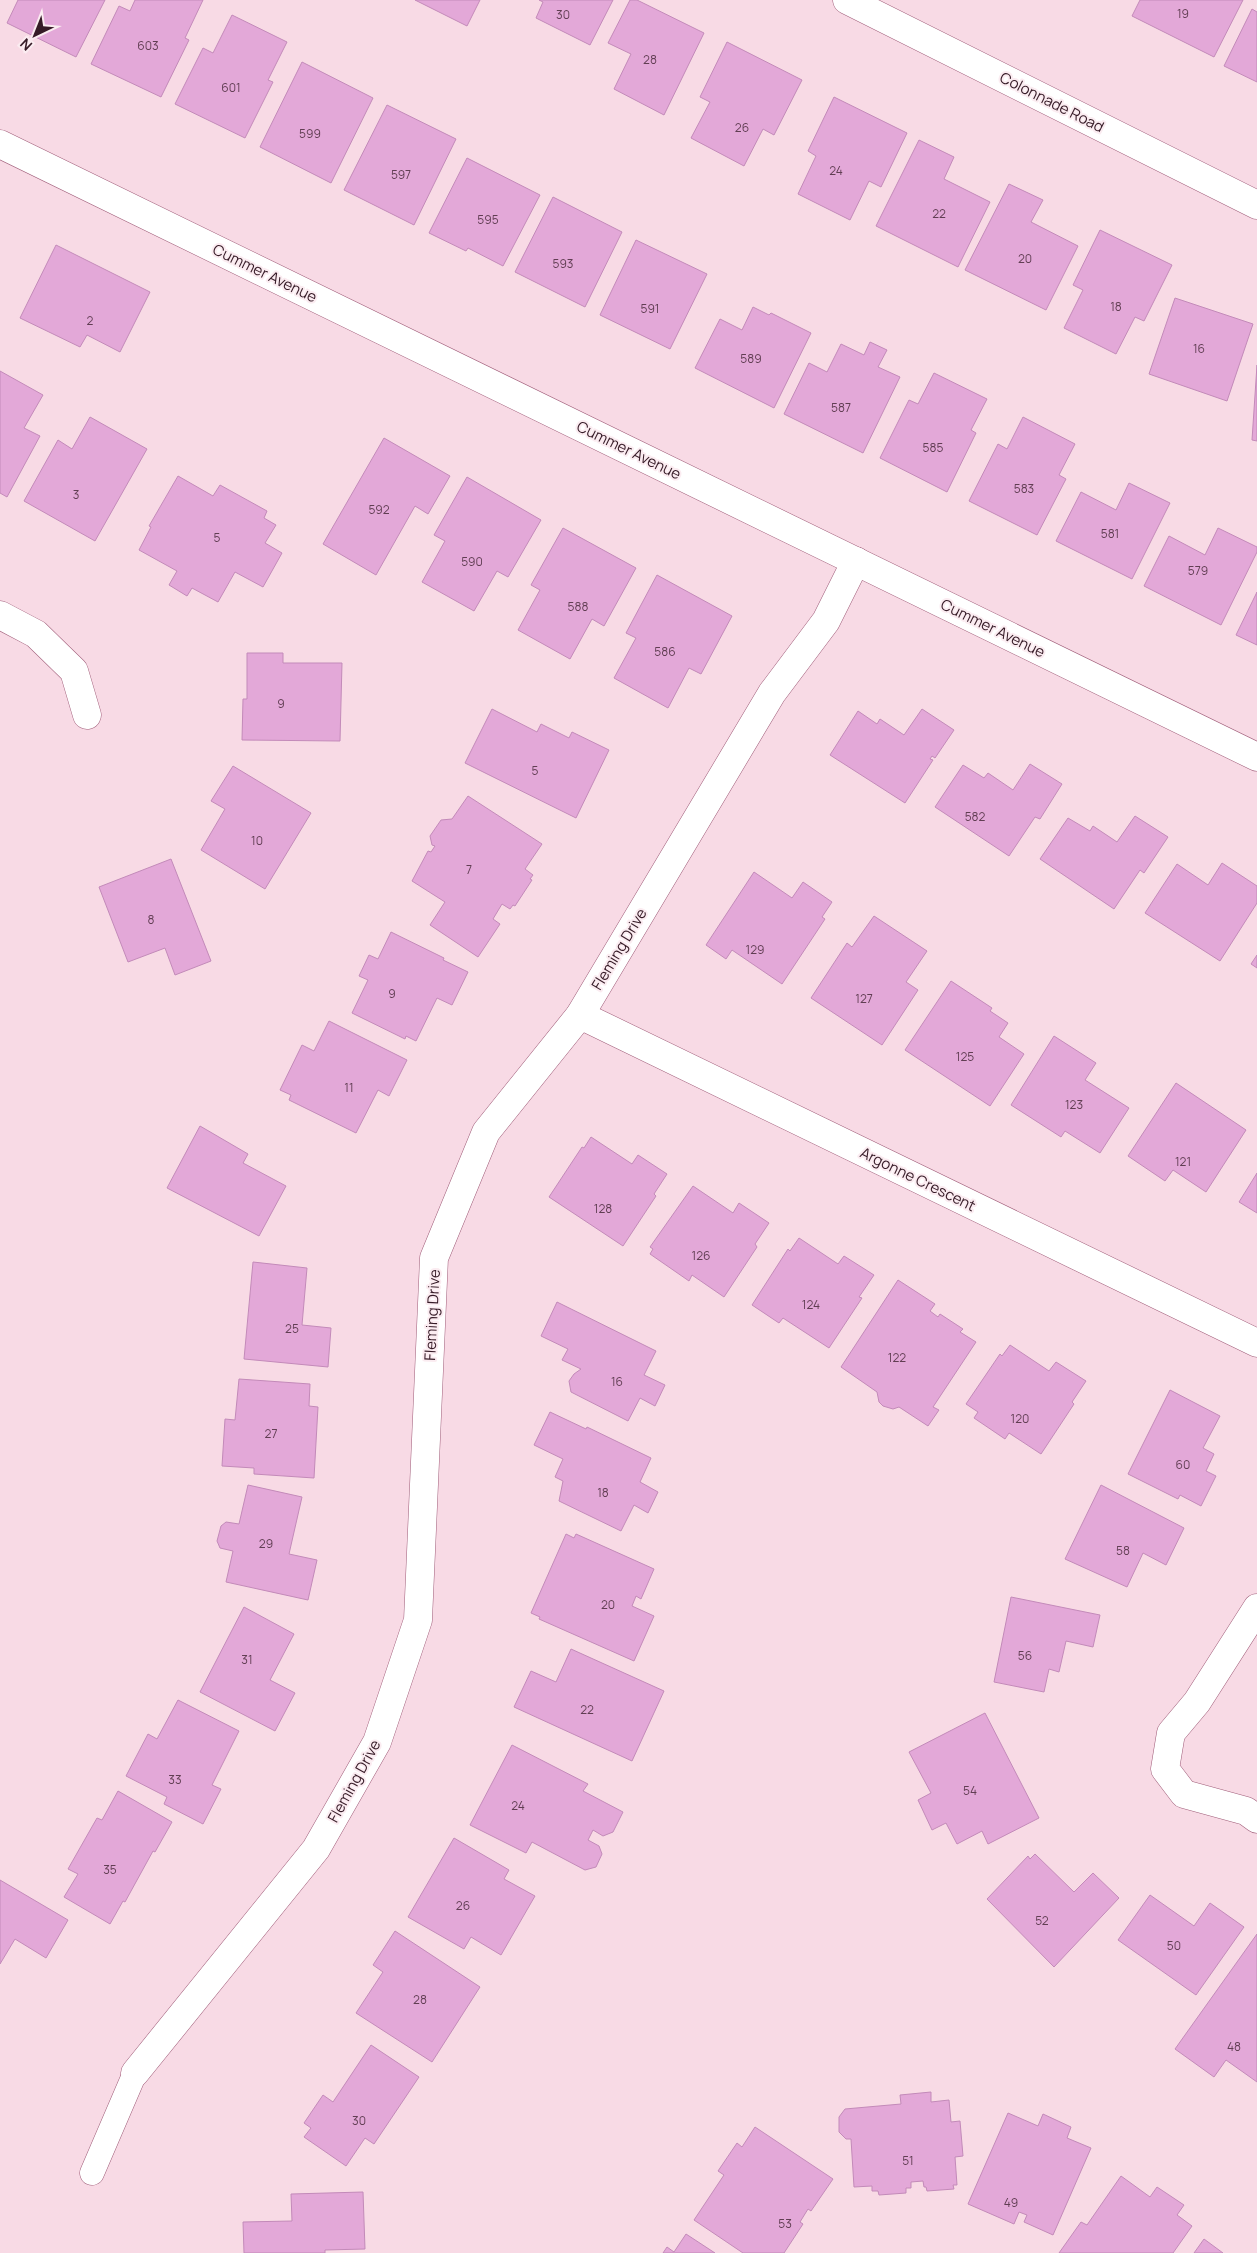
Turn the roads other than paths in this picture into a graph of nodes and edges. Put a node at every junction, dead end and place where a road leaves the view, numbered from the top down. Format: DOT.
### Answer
graph roads {
  1 [pos="846,0"];
  2 [pos="0,144"];
  3 [pos="1257,204"];
  4 [pos="856,561"];
  5 [pos="0,615"];
  6 [pos="87,715"];
  7 [pos="1257,757"];
  8 [pos="580,1015"];
  9 [pos="1257,1343"];
  10 [pos="1257,1608"];
  11 [pos="1257,1819"];
  12 [pos="135,2073"];
  13 [pos="92,2173"];
  1 -- 3 [label="street, Colonnade Road"];
  2 -- 4 [label="street, Cummer Avenue"];
  4 -- 7 [label="street, Cummer Avenue"];
  4 -- 8 [label="street, Fleming Drive"];
  5 -- 6 [label="street"];
  8 -- 9 [label="street, Argonne Crescent"];
  8 -- 12 [label="street, Fleming Drive"];
  10 -- 11 [label="street"];
  12 -- 13 [label="lane"];
}
